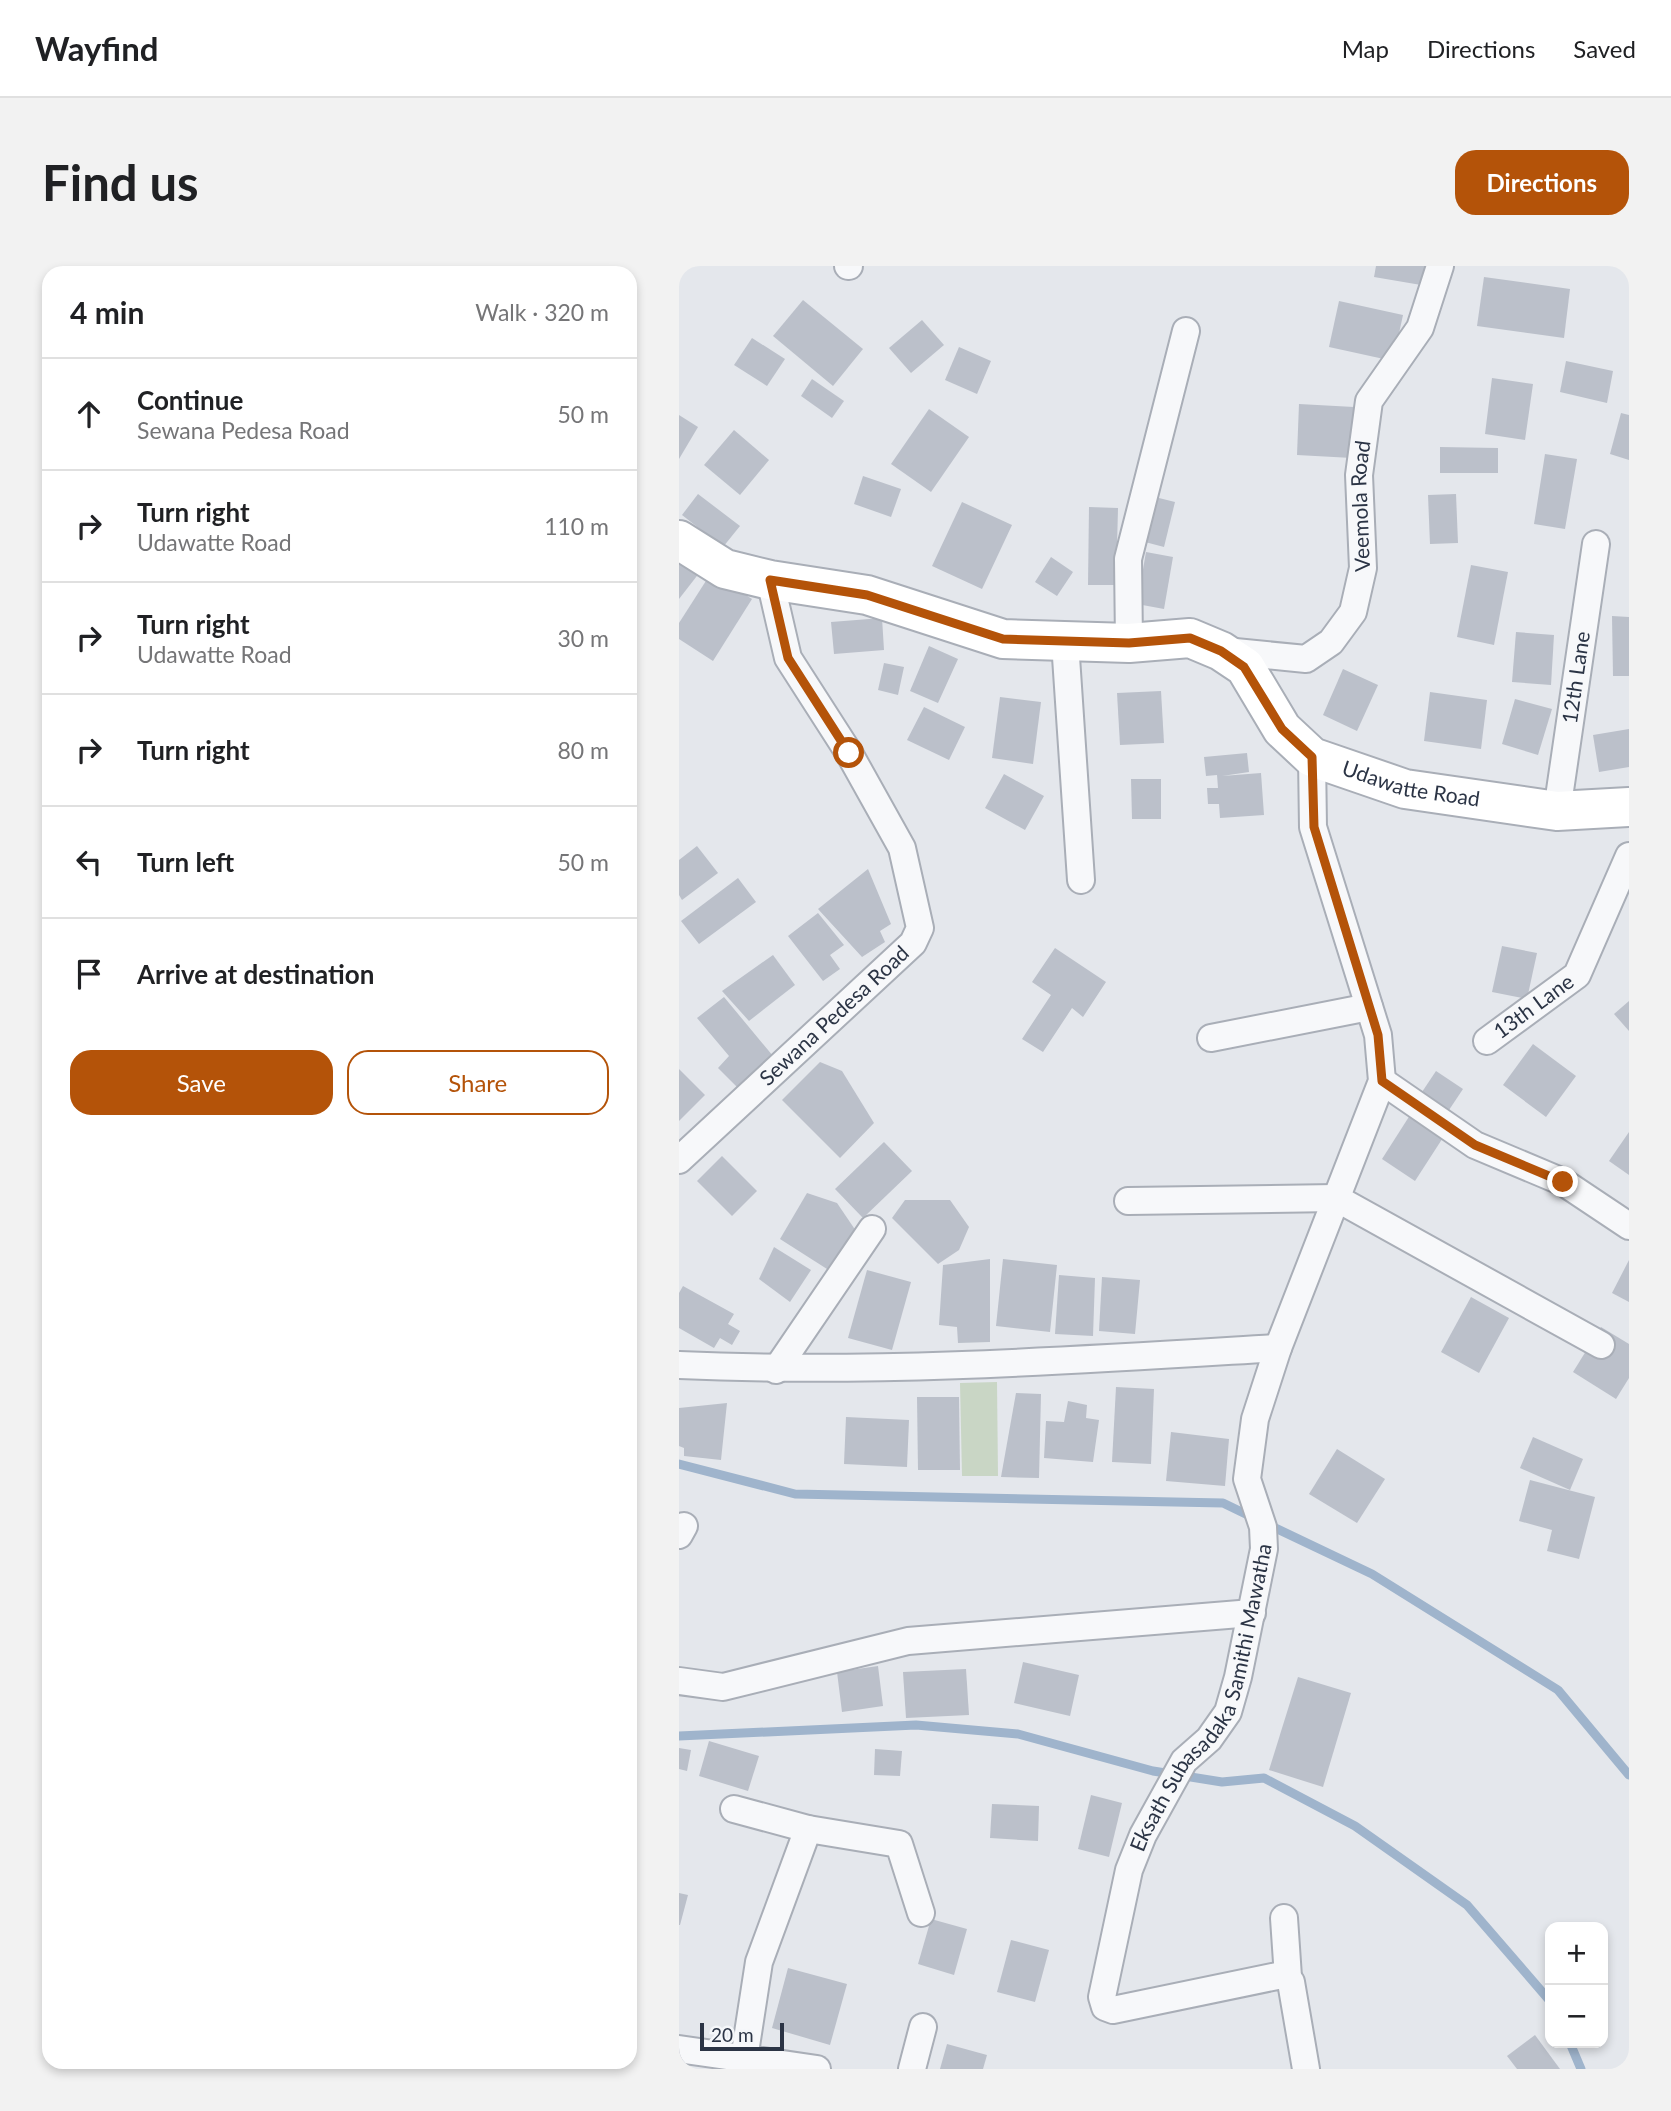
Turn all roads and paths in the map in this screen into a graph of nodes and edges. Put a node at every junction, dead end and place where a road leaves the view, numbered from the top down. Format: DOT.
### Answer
graph roads {
  1 [pos="1440,266"];
  2 [pos="1187,331"];
  3 [pos="679,540"];
  4 [pos="1596,544"];
  5 [pos="770,580"];
  6 [pos="1065,642"];
  7 [pos="1129,643"];
  8 [pos="1221,651"];
  9 [pos="1312,757"];
  10 [pos="1629,807"];
  11 [pos="1557,811"];
  12 [pos="1629,856"];
  13 [pos="1081,880"];
  14 [pos="1369,1007"];
  15 [pos="1211,1038"];
  16 [pos="1487,1041"];
  17 [pos="1382,1081"];
  18 [pos="679,1160"];
  19 [pos="1336,1198"];
  20 [pos="1128,1201"];
  21 [pos="1629,1226"];
  22 [pos="872,1229"];
  23 [pos="1601,1345"];
  24 [pos="1278,1348"];
  25 [pos="679,1366"];
  26 [pos="776,1370"];
  27 [pos="1252,1613"];
  28 [pos="679,1681"];
  29 [pos="734,1809"];
  30 [pos="808,1829"];
  31 [pos="921,1913"];
  32 [pos="1284,1918"];
  33 [pos="1288,1977"];
  34 [pos="923,2027"];
  35 [pos="679,2049"];
  36 [pos="744,2059"];
  37 [pos="817,2068"];
  38 [pos="912,2069"];
  39 [pos="1306,2069"];
  1 -- 8 [label="street, Veemola Road"];
  2 -- 7 [label="street"];
  3 -- 5 [label="street, Udawatte Road"];
  4 -- 11 [label="street, 12th Lane"];
  5 -- 6 [label="street, Udawatte Road"];
  5 -- 18 [label="street, Sewana Pedesa Road"];
  6 -- 7 [label="street, Udawatte Road"];
  6 -- 13 [label="street"];
  7 -- 8 [label="street, Udawatte Road"];
  8 -- 9 [label="street, Udawatte Road"];
  9 -- 11 [label="street, Udawatte Road"];
  9 -- 14 [label="street, Eksath Subasadaka Samithi Mawatha"];
  10 -- 11 [label="street, Udawatte Road"];
  12 -- 16 [label="street, 13th Lane"];
  14 -- 15 [label="street"];
  14 -- 17 [label="street, Eksath Subasadaka Samithi Mawatha"];
  17 -- 19 [label="street, Eksath Subasadaka Samithi Mawatha"];
  17 -- 21 [label="street"];
  19 -- 20 [label="street"];
  19 -- 23 [label="street"];
  19 -- 24 [label="street, Eksath Subasadaka Samithi Mawatha"];
  22 -- 26 [label="street"];
  24 -- 26 [label="street"];
  24 -- 27 [label="street, Eksath Subasadaka Samithi Mawatha"];
  25 -- 26 [label="street"];
  27 -- 28 [label="street"];
  27 -- 33 [label="street, Eksath Subasadaka Samithi Mawatha"];
  29 -- 30 [label="street"];
  30 -- 31 [label="street"];
  30 -- 36 [label="street"];
  32 -- 33 [label="street"];
  33 -- 39 [label="street"];
  34 -- 38 [label="street"];
  35 -- 36 [label="street"];
  36 -- 37 [label="street"];
}
